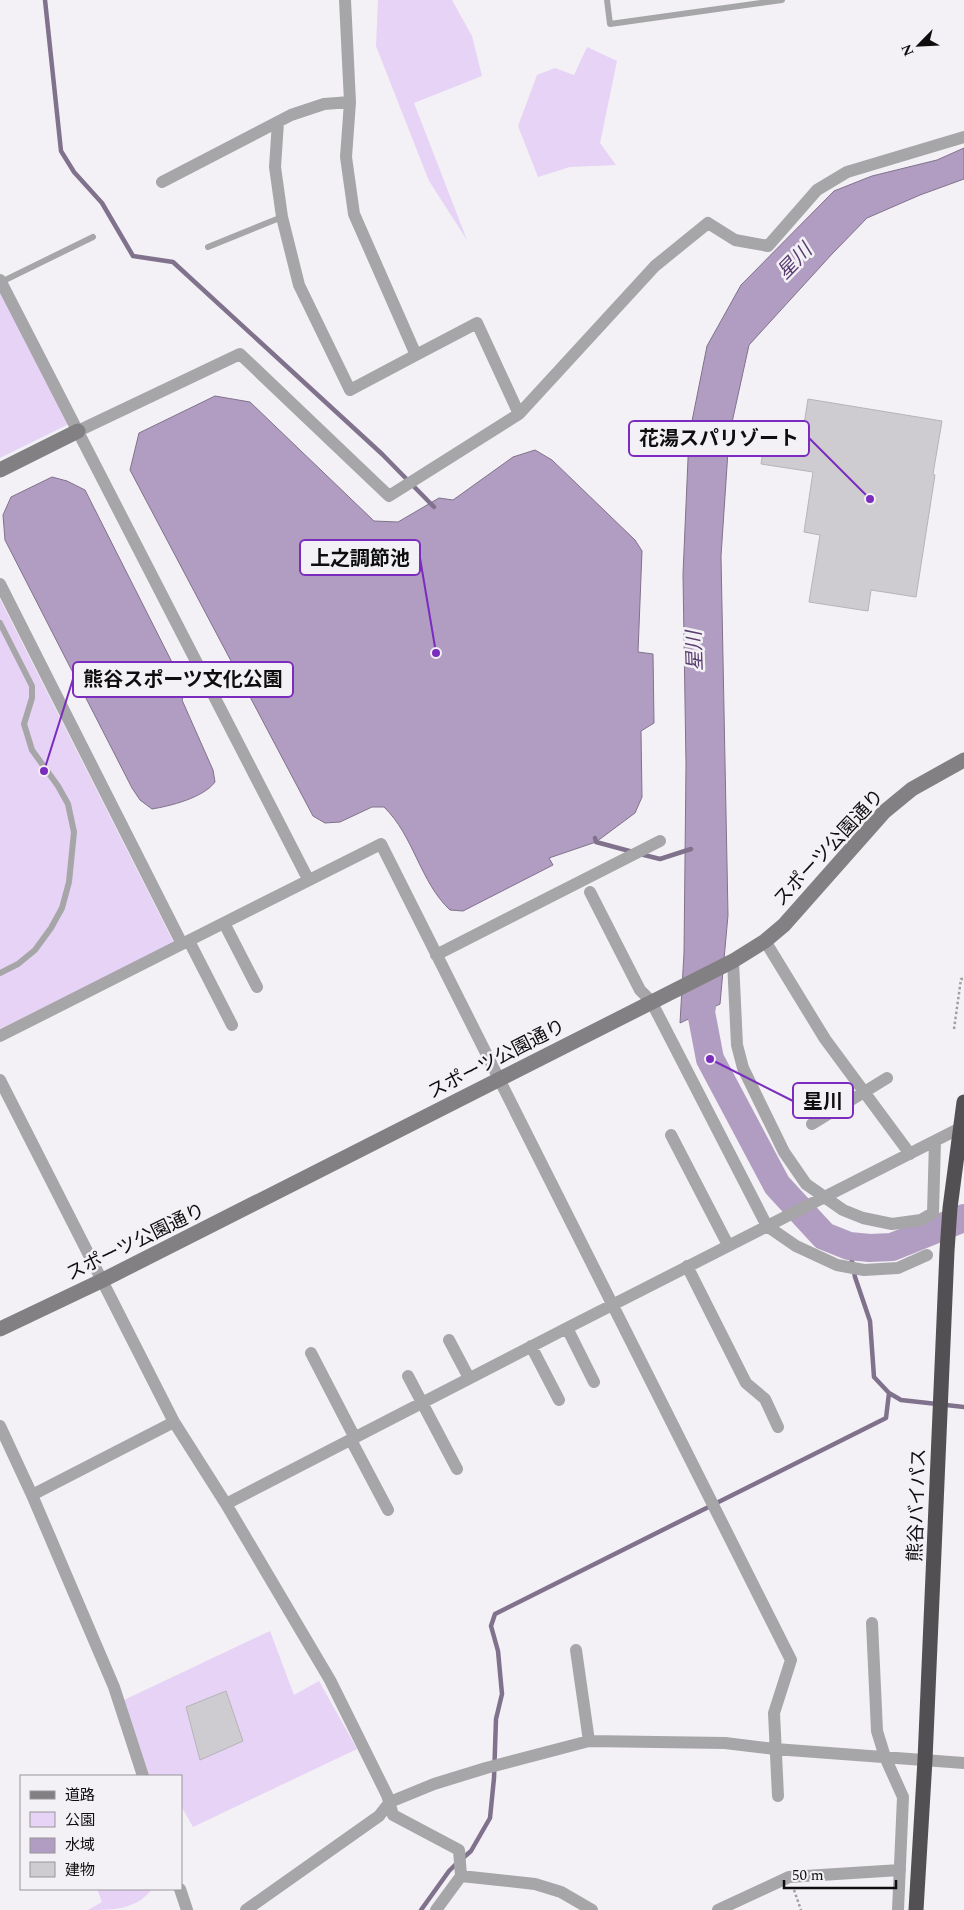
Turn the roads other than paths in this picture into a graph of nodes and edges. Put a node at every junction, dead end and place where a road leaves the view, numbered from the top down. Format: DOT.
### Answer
graph roads {
  1 [pos="345,0"];
  2 [pos="608,0"];
  3 [pos="782,0"];
  4 [pos="350,102"];
  5 [pos="278,122"];
  6 [pos="964,137"];
  7 [pos="162,182"];
  8 [pos="282,217"];
  9 [pos="93,237"];
  10 [pos="208,247"];
  11 [pos="1,281"];
  12 [pos="4,299"];
  13 [pos="416,355"];
  14 [pos="519,414"];
  15 [pos="78,431"];
  16 [pos="0,470"];
  17 [pos="0,584"];
  18 [pos="0,622"];
  19 [pos="964,760"];
  20 [pos="660,841"];
  21 [pos="308,880"];
  22 [pos="590,892"];
  23 [pos="224,923"];
  24 [pos="765,941"];
  25 [pos="185,942"];
  26 [pos="436,955"];
  27 [pos="733,960"];
  28 [pos="0,973"];
  29 [pos="257,987"];
  30 [pos="656,999"];
  31 [pos="232,1025"];
  32 [pos="0,1036"];
  33 [pos="887,1078"];
  34 [pos="500,1079"];
  35 [pos="0,1080"];
  36 [pos="864,1092"];
  37 [pos="964,1102"];
  38 [pos="812,1124"];
  39 [pos="963,1127"];
  40 [pos="671,1135"];
  41 [pos="935,1141"];
  42 [pos="910,1154"];
  43 [pos="824,1198"];
  44 [pos="766,1226"];
  45 [pos="728,1245"];
  46 [pos="927,1255"];
  47 [pos="687,1266"];
  48 [pos="101,1281"];
  49 [pos="612,1305"];
  50 [pos="566,1328"];
  51 [pos="0,1329"];
  52 [pos="450,1340"];
  53 [pos="531,1346"];
  54 [pos="312,1353"];
  55 [pos="408,1376"];
  56 [pos="469,1378"];
  57 [pos="594,1382"];
  58 [pos="559,1400"];
  59 [pos="422,1403"];
  60 [pos="174,1422"];
  61 [pos="0,1426"];
  62 [pos="778,1427"];
  63 [pos="353,1439"];
  64 [pos="457,1469"];
  65 [pos="32,1495"];
  66 [pos="226,1504"];
  67 [pos="388,1510"];
  68 [pos="872,1623"];
  69 [pos="576,1650"];
  70 [pos="589,1741"];
  71 [pos="775,1749"];
  72 [pos="885,1757"];
  73 [pos="925,1760"];
  74 [pos="964,1763"];
  75 [pos="143,1775"];
  76 [pos="778,1796"];
  77 [pos="390,1802"];
  78 [pos="900,1870"];
  79 [pos="461,1873"];
  80 [pos="180,1890"];
  81 [pos="187,1910"];
  82 [pos="246,1910"];
  83 [pos="436,1910"];
  84 [pos="592,1910"];
  85 [pos="718,1910"];
  86 [pos="898,1910"];
  87 [pos="916,1910"];
  1 -- 4 [label="street"];
  2 -- 3 [label="lane"];
  4 -- 5 [label="street"];
  4 -- 13 [label="street"];
  5 -- 7 [label="street"];
  5 -- 8 [label="street"];
  6 -- 14 [label="street"];
  8 -- 10 [label="lane"];
  8 -- 13 [label="street"];
  9 -- 11 [label="lane"];
  11 -- 12 [label="street"];
  12 -- 15 [label="street"];
  13 -- 14 [label="street"];
  14 -- 15 [label="street"];
  15 -- 16 [label="street"];
  15 -- 21 [label="street"];
  17 -- 25 [label="street"];
  18 -- 28 [label="lane"];
  19 -- 24 [label="street, スポーツ公園通り"];
  20 -- 26 [label="street"];
  21 -- 23 [label="street"];
  21 -- 26 [label="street"];
  22 -- 30 [label="street"];
  23 -- 25 [label="street"];
  23 -- 29 [label="street"];
  24 -- 27 [label="street, スポーツ公園通り"];
  24 -- 36 [label="street"];
  25 -- 31 [label="street"];
  25 -- 32 [label="street"];
  26 -- 34 [label="street"];
  27 -- 30 [label="street, スポーツ公園通り"];
  27 -- 43 [label="street"];
  30 -- 34 [label="street, スポーツ公園通り"];
  30 -- 44 [label="street"];
  33 -- 36 [label="street"];
  34 -- 48 [label="street, スポーツ公園通り"];
  34 -- 49 [label="street"];
  35 -- 48 [label="street"];
  36 -- 38 [label="street"];
  36 -- 42 [label="street"];
  37 -- 39 [label="highway, 熊谷バイパス"];
  39 -- 41 [label="street"];
  39 -- 73 [label="highway, 熊谷バイパス"];
  40 -- 45 [label="street"];
  41 -- 42 [label="street"];
  41 -- 43 [label="street"];
  42 -- 43 [label="street"];
  43 -- 44 [label="street"];
  44 -- 45 [label="street"];
  44 -- 46 [label="street"];
  45 -- 47 [label="street"];
  47 -- 49 [label="street"];
  47 -- 62 [label="street"];
  48 -- 51 [label="street, スポーツ公園通り"];
  48 -- 60 [label="street"];
  49 -- 50 [label="street"];
  49 -- 71 [label="street"];
  50 -- 53 [label="street"];
  50 -- 57 [label="street"];
  52 -- 56 [label="street"];
  53 -- 56 [label="street"];
  53 -- 58 [label="street"];
  54 -- 63 [label="street"];
  55 -- 59 [label="street"];
  56 -- 59 [label="street"];
  59 -- 63 [label="street"];
  59 -- 64 [label="street"];
  60 -- 65 [label="street"];
  60 -- 66 [label="street"];
  61 -- 65 [label="street"];
  63 -- 66 [label="street"];
  63 -- 67 [label="street"];
  65 -- 75 [label="street"];
  66 -- 77 [label="street"];
  68 -- 72 [label="street"];
  69 -- 70 [label="street"];
  70 -- 71 [label="street"];
  70 -- 77 [label="street"];
  71 -- 72 [label="street"];
  71 -- 76 [label="street"];
  72 -- 73 [label="street"];
  72 -- 78 [label="street"];
  73 -- 74 [label="street"];
  73 -- 87 [label="highway, 熊谷バイパス"];
  77 -- 79 [label="street"];
  77 -- 82 [label="street"];
  78 -- 85 [label="street"];
  78 -- 86 [label="street"];
  79 -- 83 [label="street"];
  79 -- 84 [label="street"];
  80 -- 81 [label="street"];
}
